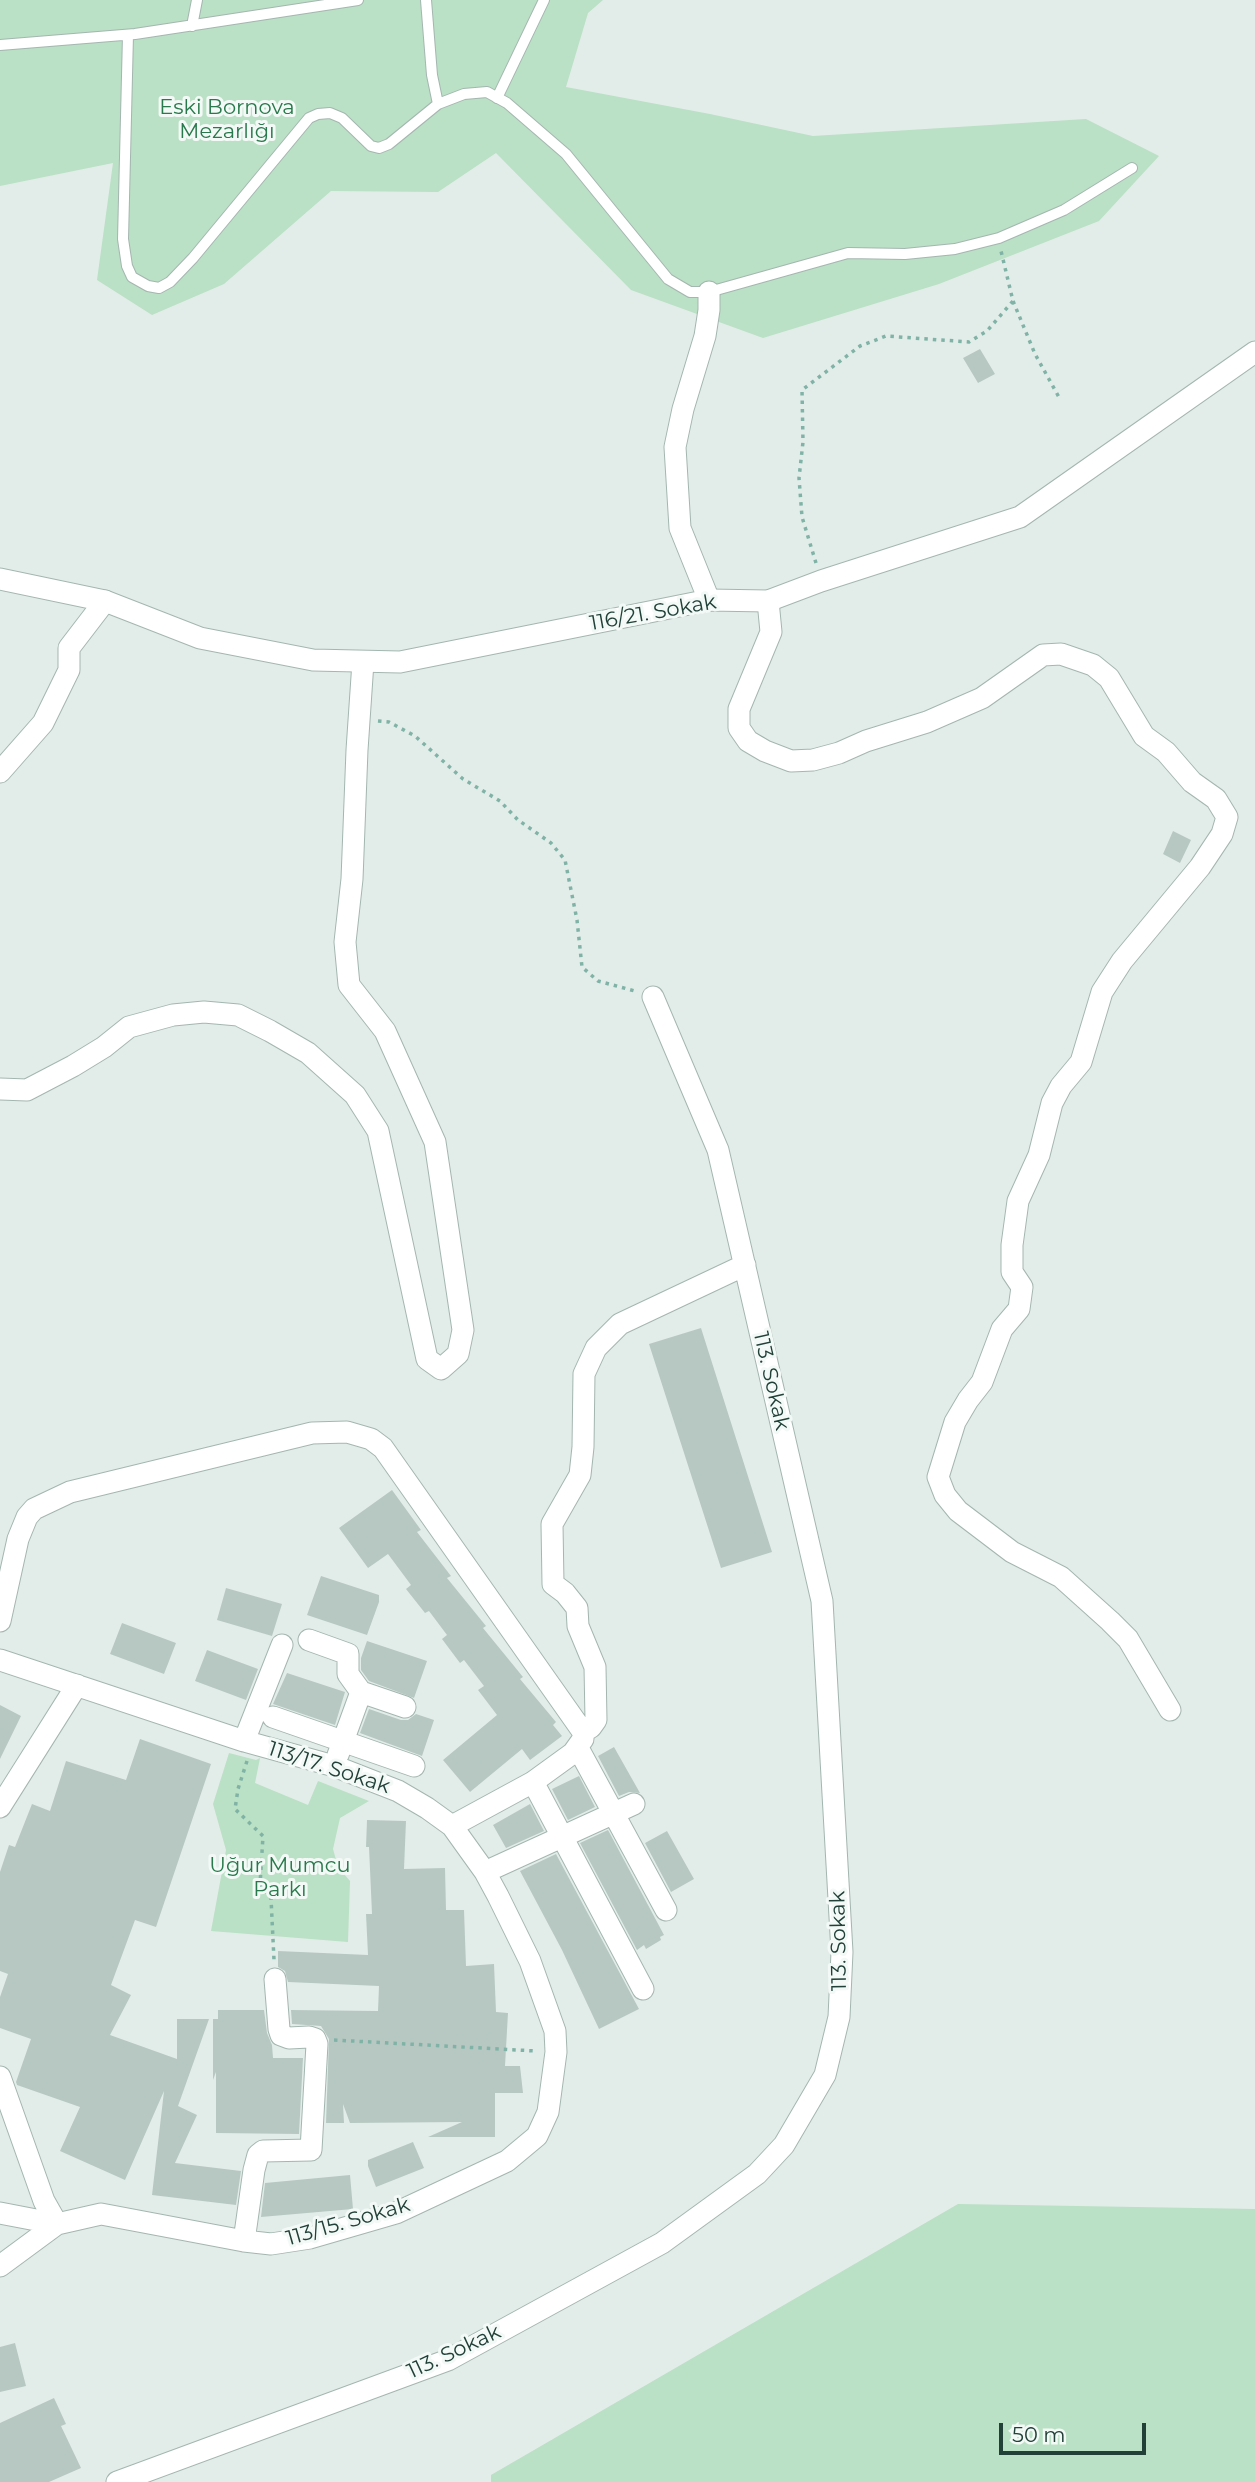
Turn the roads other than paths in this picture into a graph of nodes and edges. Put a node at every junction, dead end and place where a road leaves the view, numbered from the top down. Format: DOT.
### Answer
graph roads {
  1 [pos="197,0"];
  2 [pos="358,0"];
  3 [pos="426,0"];
  4 [pos="544,0"];
  5 [pos="192,26"];
  6 [pos="128,35"];
  7 [pos="0,45"];
  8 [pos="497,98"];
  9 [pos="438,104"];
  10 [pos="1132,168"];
  11 [pos="709,292"];
  12 [pos="1255,352"];
  13 [pos="0,579"];
  14 [pos="709,600"];
  15 [pos="105,601"];
  16 [pos="768,601"];
  17 [pos="363,662"];
  18 [pos="0,772"];
  19 [pos="653,997"];
  20 [pos="0,1089"];
  21 [pos="744,1265"];
  22 [pos="0,1621"];
  23 [pos="309,1640"];
  24 [pos="282,1645"];
  25 [pos="0,1660"];
  26 [pos="76,1685"];
  27 [pos="361,1692"];
  28 [pos="405,1707"];
  29 [pos="1170,1710"];
  30 [pos="273,1717"];
  31 [pos="580,1740"];
  32 [pos="343,1741"];
  33 [pos="249,1742"];
  34 [pos="334,1766"];
  35 [pos="414,1766"];
  36 [pos="533,1782"];
  37 [pos="634,1804"];
  38 [pos="0,1807"];
  39 [pos="613,1813"];
  40 [pos="452,1826"];
  41 [pos="562,1836"];
  42 [pos="485,1872"];
  43 [pos="666,1910"];
  44 [pos="275,1979"];
  45 [pos="643,1989"];
  46 [pos="0,2077"];
  47 [pos="507,2161"];
  48 [pos="0,2213"];
  49 [pos="57,2224"];
  50 [pos="244,2241"];
  51 [pos="0,2266"];
  52 [pos="117,2482"];
  1 -- 5 [label="lane"];
  2 -- 5 [label="lane"];
  3 -- 9 [label="lane"];
  4 -- 8 [label="lane"];
  5 -- 6 [label="lane"];
  6 -- 7 [label="lane"];
  6 -- 9 [label="lane"];
  8 -- 9 [label="lane"];
  8 -- 11 [label="lane"];
  10 -- 11 [label="lane"];
  11 -- 14 [label="street"];
  12 -- 16 [label="street, 116/21. Sokak"];
  13 -- 15 [label="street, 116/21. Sokak"];
  14 -- 16 [label="street, 116/21. Sokak"];
  14 -- 17 [label="street, 116/21. Sokak"];
  15 -- 17 [label="street, 116/21. Sokak"];
  15 -- 18 [label="street"];
  16 -- 29 [label="street"];
  17 -- 20 [label="street"];
  19 -- 21 [label="street, 113. Sokak"];
  21 -- 31 [label="street"];
  21 -- 52 [label="street, 113. Sokak"];
  22 -- 31 [label="street"];
  23 -- 27 [label="street"];
  24 -- 33 [label="street"];
  25 -- 26 [label="street, 113/17. Sokak"];
  26 -- 33 [label="street, 113/17. Sokak"];
  26 -- 38 [label="street"];
  27 -- 28 [label="street"];
  27 -- 32 [label="street"];
  30 -- 32 [label="street"];
  31 -- 36 [label="street"];
  31 -- 39 [label="street"];
  32 -- 34 [label="street"];
  32 -- 35 [label="street"];
  33 -- 34 [label="street, 113/17. Sokak"];
  34 -- 40 [label="street, 113/17. Sokak"];
  36 -- 40 [label="street"];
  36 -- 41 [label="street"];
  37 -- 39 [label="street"];
  39 -- 41 [label="street"];
  39 -- 43 [label="street"];
  40 -- 42 [label="street, 113/17. Sokak"];
  41 -- 42 [label="street"];
  41 -- 45 [label="street"];
  42 -- 47 [label="street, 113/17. Sokak"];
  44 -- 50 [label="street"];
  46 -- 49 [label="street"];
  47 -- 50 [label="street, 113/15. Sokak"];
  48 -- 49 [label="street"];
  49 -- 50 [label="street, 113/15. Sokak"];
  49 -- 51 [label="street"];
}
